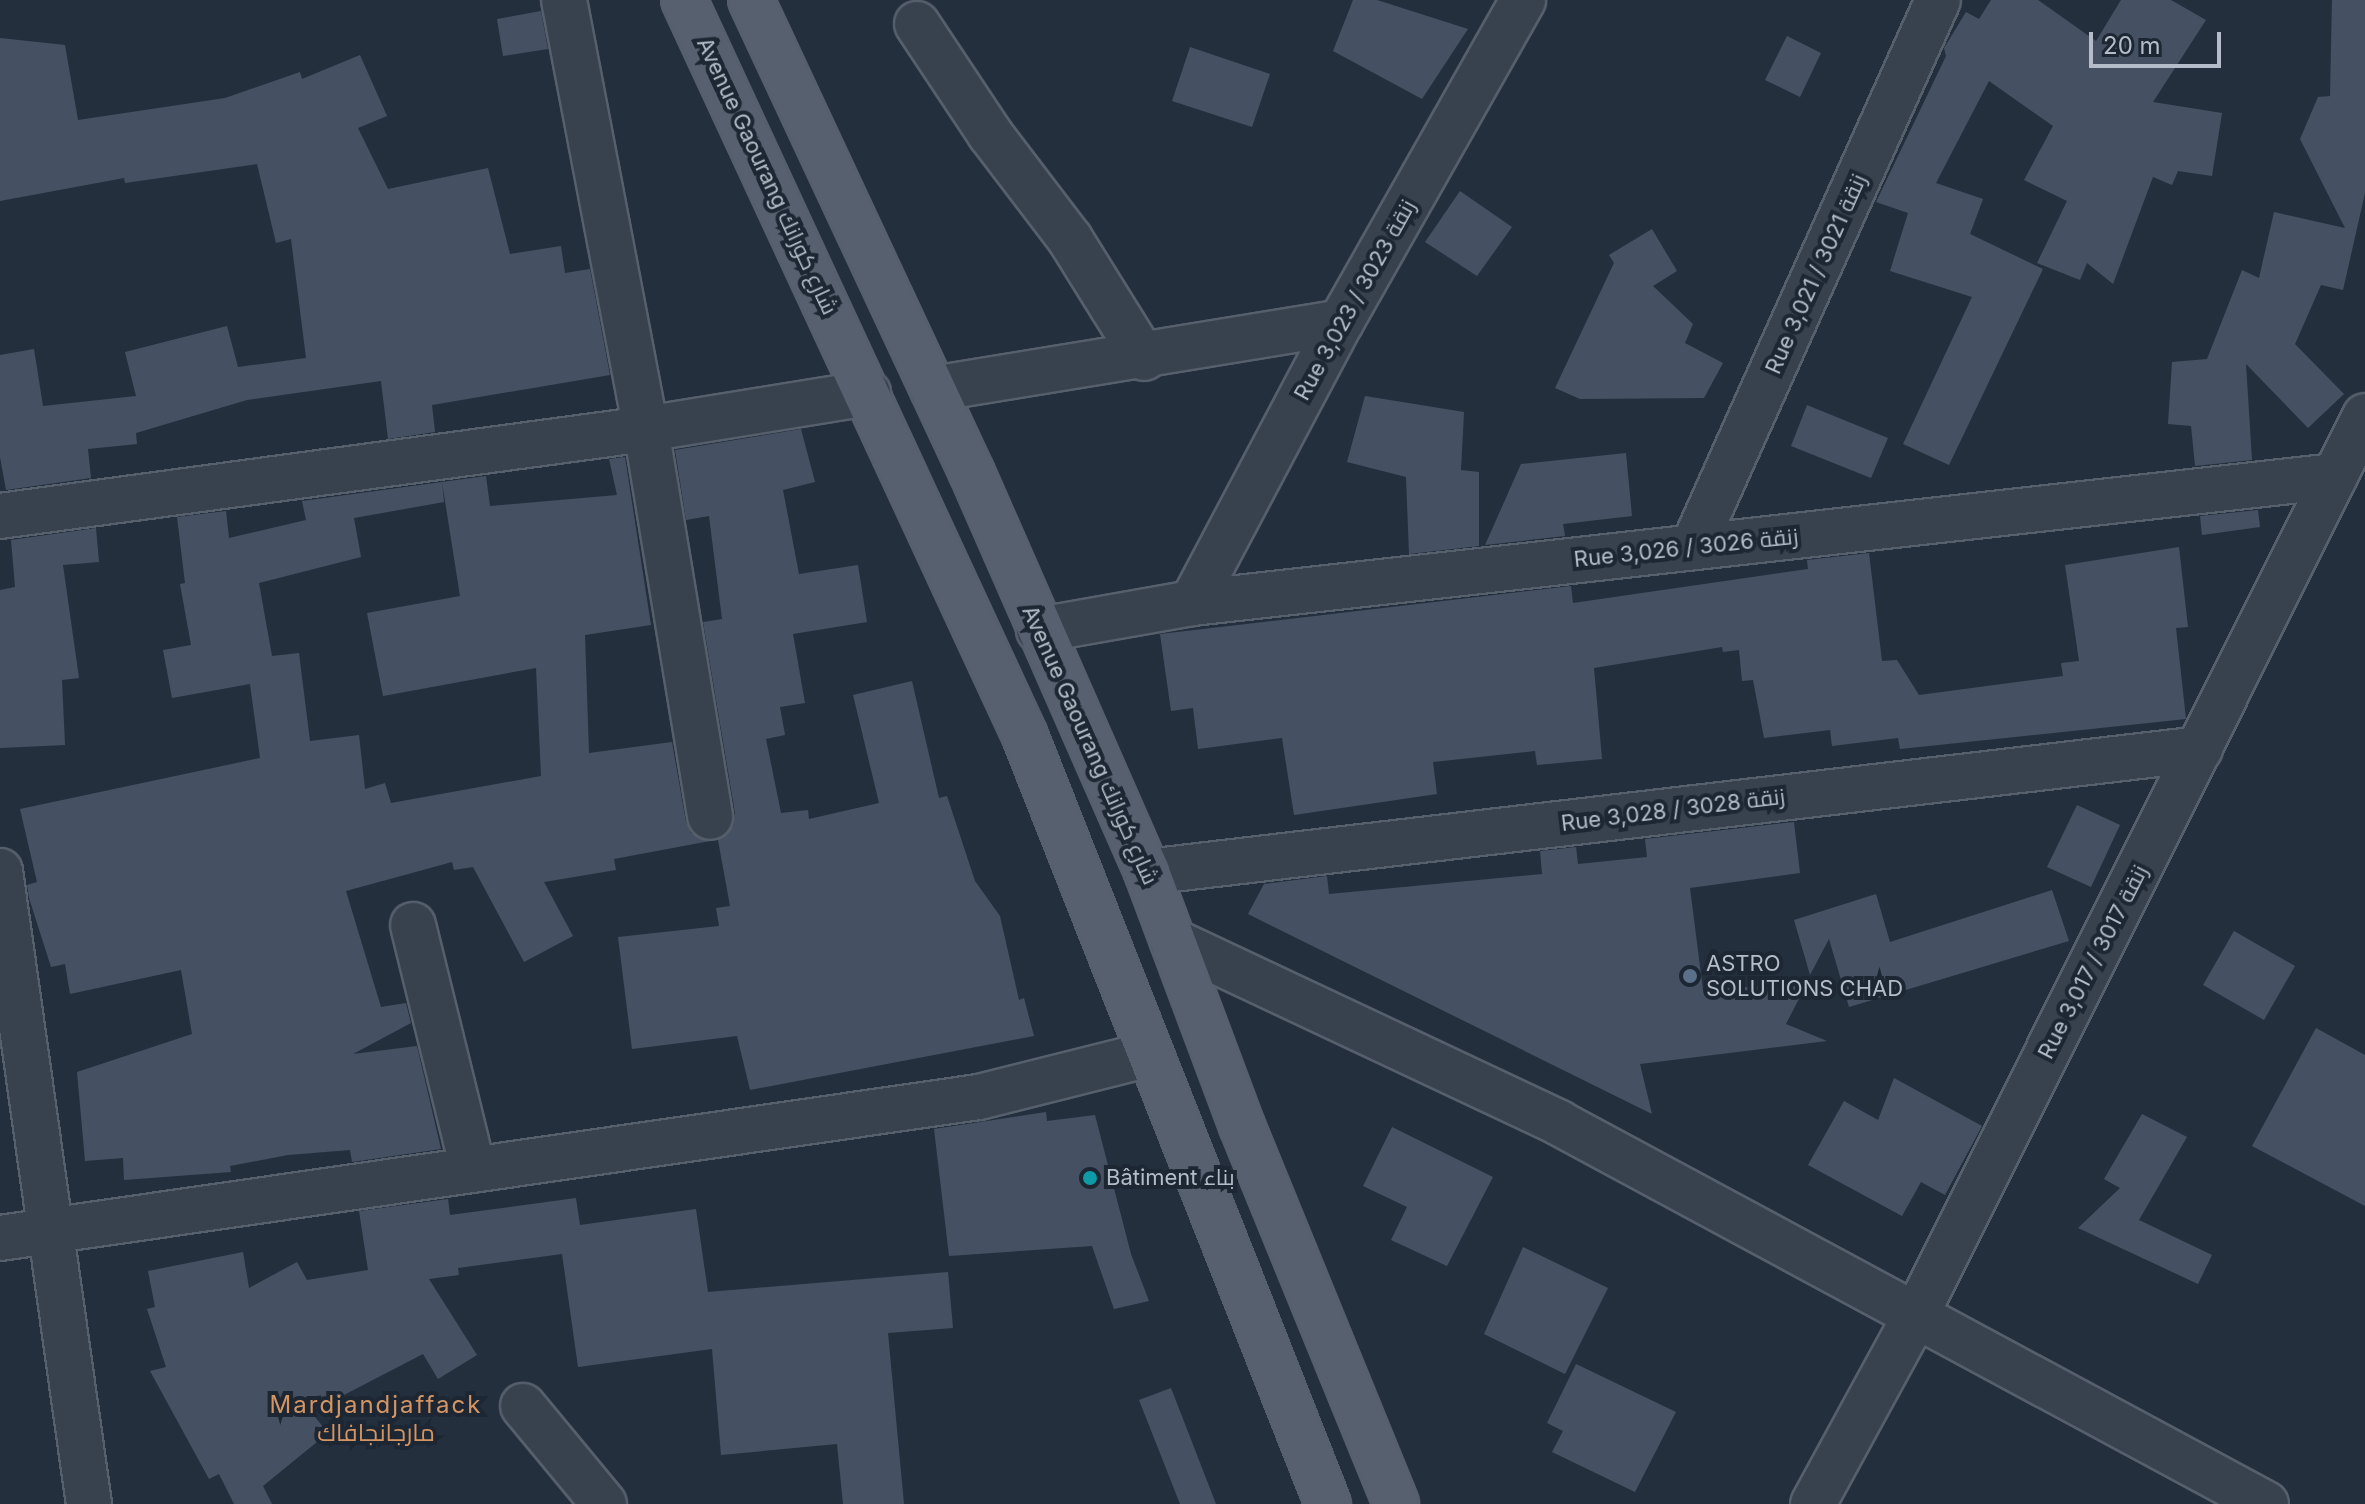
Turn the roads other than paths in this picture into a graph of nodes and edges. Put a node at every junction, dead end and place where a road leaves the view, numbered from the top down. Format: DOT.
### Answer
graph roads {
  1 [pos="564,0"];
  2 [pos="684,0"];
  3 [pos="751,0"];
  4 [pos="1523,0"];
  5 [pos="1938,0"];
  6 [pos="917,24"];
  7 [pos="1341,322"];
  8 [pos="1144,358"];
  9 [pos="933,389"];
  10 [pos="868,393"];
  11 [pos="2365,416"];
  12 [pos="646,429"];
  13 [pos="2335,476"];
  14 [pos="0,516"];
  15 [pos="1693,547"];
  16 [pos="1192,603"];
  17 [pos="1039,630"];
  18 [pos="2200,749"];
  19 [pos="710,817"];
  20 [pos="0,871"];
  21 [pos="1147,872"];
  22 [pos="413,925"];
  23 [pos="1173,941"];
  24 [pos="1150,1054"];
  25 [pos="473,1170"];
  26 [pos="49,1232"];
  27 [pos="0,1238"];
  28 [pos="1915,1317"];
  29 [pos="523,1406"];
  30 [pos="89,1504"];
  31 [pos="604,1504"];
  32 [pos="1328,1504"];
  33 [pos="1396,1504"];
  34 [pos="1813,1504"];
  35 [pos="2266,1504"];
  1 -- 12 [label="street"];
  2 -- 10 [label="main road, Avenue Gaourang شارع كورانك"];
  3 -- 9 [label="main road, Avenue Gaourang شارع كورانك"];
  4 -- 7 [label="street, Rue 3,023 / زنقة 3023"];
  5 -- 15 [label="street, Rue 3,021 / زنقة 3021"];
  6 -- 8 [label="street"];
  7 -- 8 [label="street"];
  7 -- 16 [label="street, Rue 3,023 / زنقة 3023"];
  8 -- 9 [label="street"];
  9 -- 17 [label="main road, Avenue Gaourang شارع كورانك"];
  10 -- 12 [label="street"];
  10 -- 24 [label="main road, Avenue Gaourang شارع كورانك"];
  11 -- 13 [label="street, Rue 3,017 / زنقة 3017"];
  12 -- 14 [label="street"];
  12 -- 19 [label="street"];
  13 -- 15 [label="street, Rue 3,026 / زنقة 3026"];
  13 -- 18 [label="street, Rue 3,017 / زنقة 3017"];
  15 -- 16 [label="street, Rue 3,026 / زنقة 3026"];
  16 -- 17 [label="street, Rue 3,026 / زنقة 3026"];
  17 -- 21 [label="main road, Avenue Gaourang شارع كورانك"];
  18 -- 21 [label="street, Rue 3,028 / زنقة 3028"];
  18 -- 28 [label="street, Rue 3,017 / زنقة 3017"];
  20 -- 26 [label="street"];
  21 -- 23 [label="main road, Avenue Gaourang شارع كورانك"];
  22 -- 25 [label="street"];
  23 -- 28 [label="street"];
  23 -- 33 [label="main road, Avenue Gaourang شارع كورانك"];
  24 -- 25 [label="street"];
  24 -- 32 [label="main road, Avenue Gaourang شارع كورانك"];
  25 -- 26 [label="street"];
  26 -- 27 [label="street"];
  26 -- 30 [label="street"];
  28 -- 34 [label="street, Rue 3,017 / زنقة 3017"];
  28 -- 35 [label="street"];
  29 -- 31 [label="street"];
}
